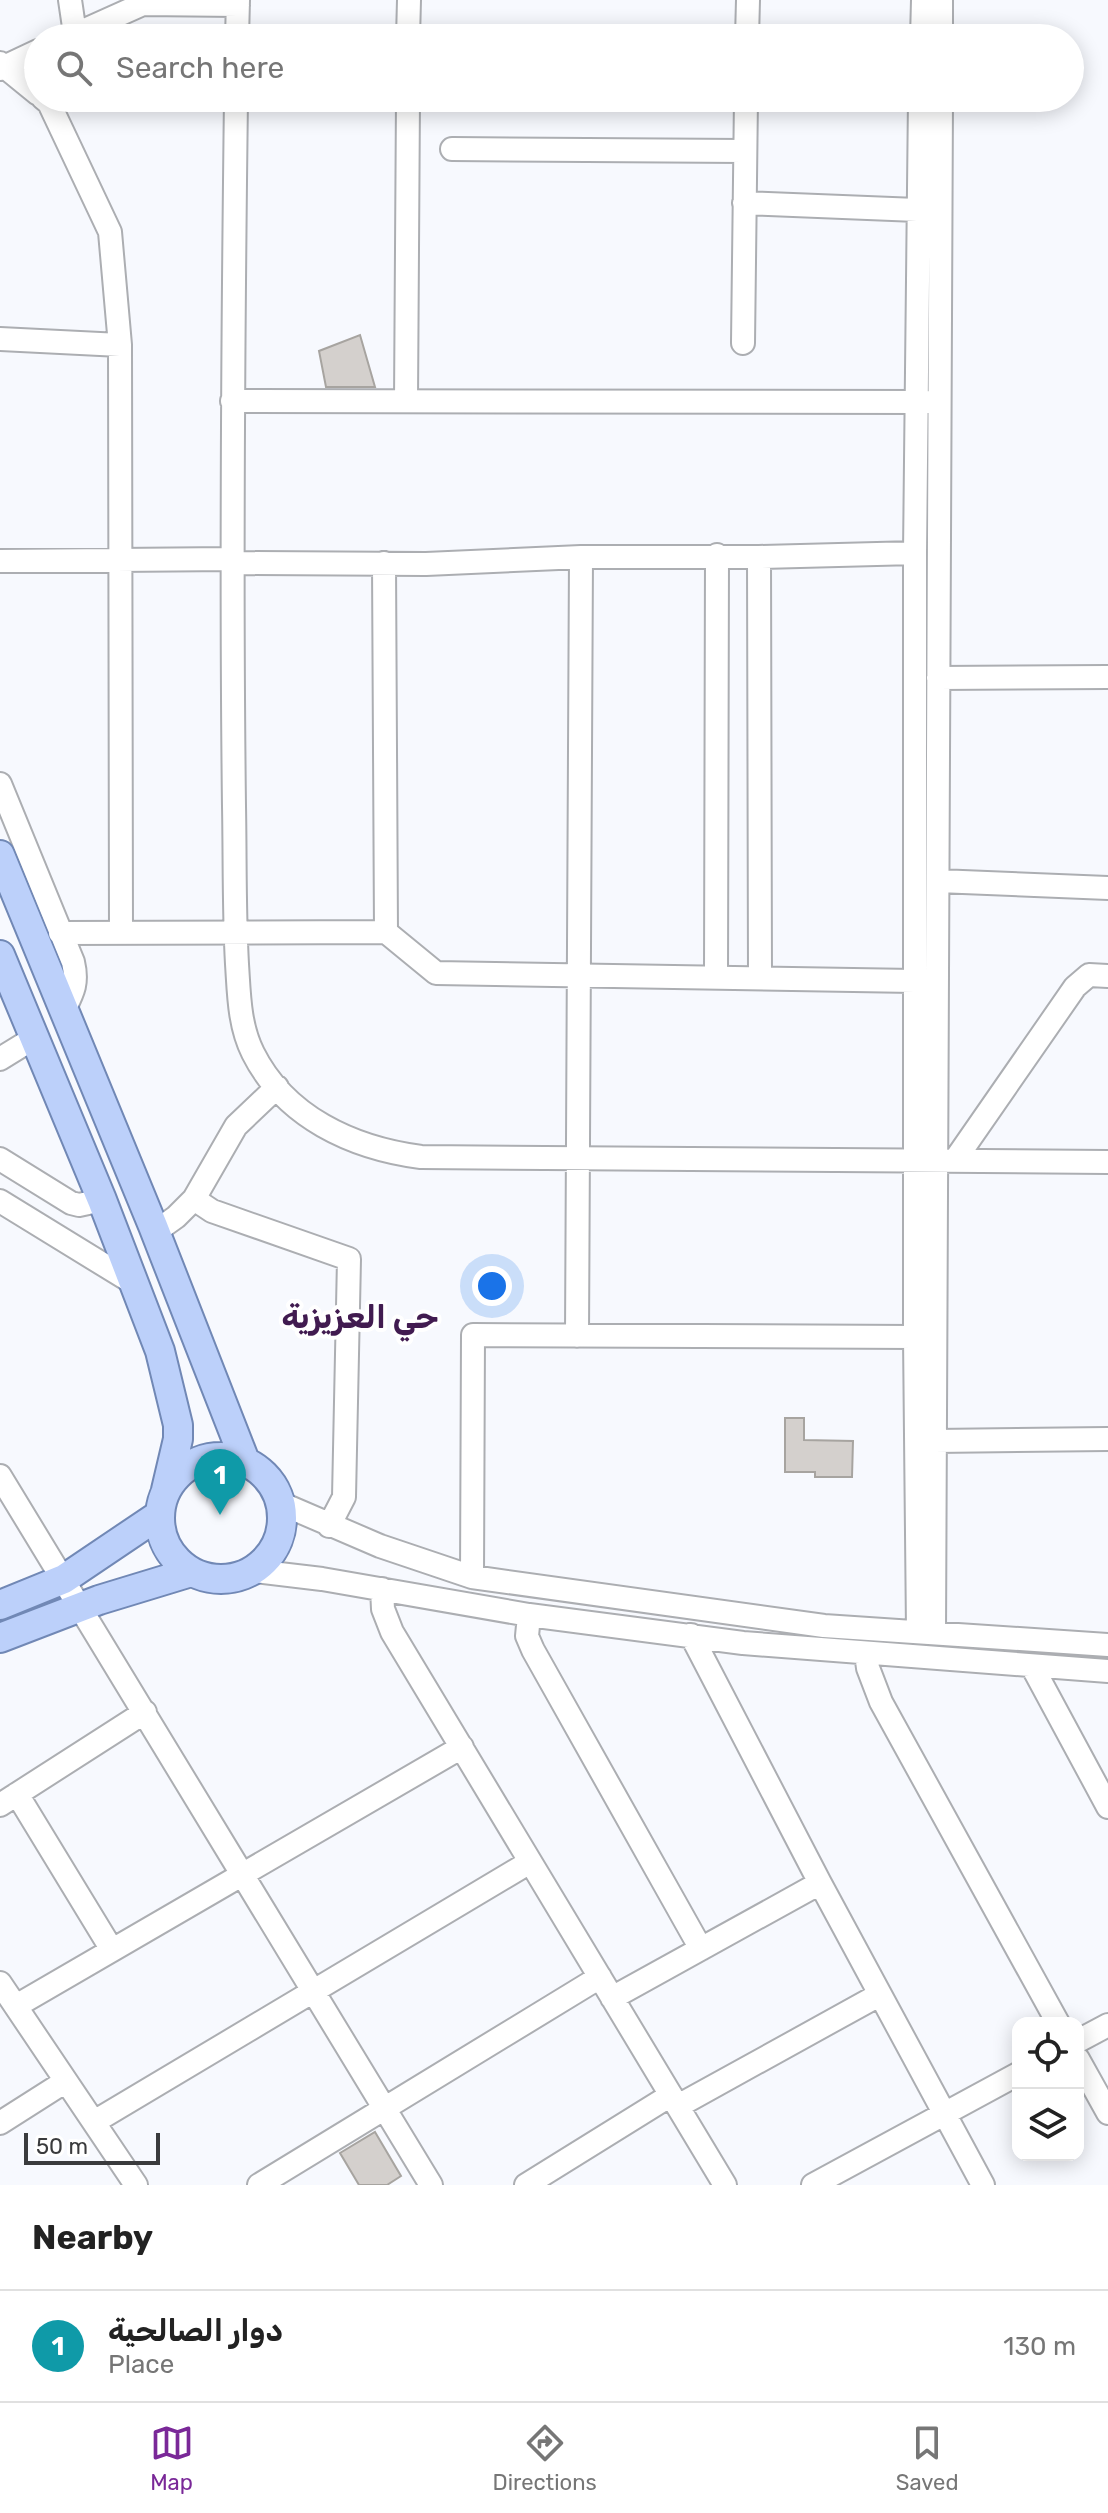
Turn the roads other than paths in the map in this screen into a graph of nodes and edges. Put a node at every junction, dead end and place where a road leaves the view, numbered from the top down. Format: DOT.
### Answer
graph roads {
  1 [pos="70,0"];
  2 [pos="409,0"];
  3 [pos="748,0"];
  4 [pos="923,0"];
  5 [pos="941,0"];
  6 [pos="142,2"];
  7 [pos="238,2"];
  8 [pos="71,24"];
  9 [pos="96,24"];
  10 [pos="237,24"];
  11 [pos="408,24"];
  12 [pos="747,24"];
  13 [pos="922,24"];
  14 [pos="941,24"];
  15 [pos="24,57"];
  16 [pos="1,66"];
  17 [pos="24,83"];
  18 [pos="53,112"];
  19 [pos="236,112"];
  20 [pos="408,112"];
  21 [pos="745,112"];
  22 [pos="920,112"];
  23 [pos="941,112"];
  24 [pos="452,149"];
  25 [pos="744,151"];
  26 [pos="744,203"];
  27 [pos="917,210"];
  28 [pos="0,339"];
  29 [pos="743,343"];
  30 [pos="120,345"];
  31 [pos="232,401"];
  32 [pos="406,401"];
  33 [pos="916,402"];
  34 [pos="940,402"];
  35 [pos="915,553"];
  36 [pos="717,555"];
  37 [pos="581,557"];
  38 [pos="759,557"];
  39 [pos="121,558"];
  40 [pos="0,561"];
  41 [pos="231,561"];
  42 [pos="384,563"];
  43 [pos="1108,677"];
  44 [pos="938,678"];
  45 [pos="0,784"];
  46 [pos="0,855"];
  47 [pos="938,881"];
  48 [pos="1108,888"];
  49 [pos="236,932"];
  50 [pos="386,932"];
  51 [pos="60,933"];
  52 [pos="121,933"];
  53 [pos="0,955"];
  54 [pos="577,975"];
  55 [pos="1108,976"];
  56 [pos="716,977"];
  57 [pos="760,978"];
  58 [pos="914,981"];
  59 [pos="64,1010"];
  60 [pos="34,1038"];
  61 [pos="2,1052"];
  62 [pos="277,1087"];
  63 [pos="577,1158"];
  64 [pos="0,1159"];
  65 [pos="935,1160"];
  66 [pos="1108,1162"];
  67 [pos="194,1199"];
  68 [pos="102,1200"];
  69 [pos="0,1201"];
  70 [pos="155,1232"];
  71 [pos="135,1284"];
  72 [pos="577,1336"];
  73 [pos="915,1337"];
  74 [pos="1108,1439"];
  75 [pos="935,1441"];
  76 [pos="245,1461"];
  77 [pos="0,1476"];
  78 [pos="163,1503"];
  79 [pos="280,1503"];
  80 [pos="329,1526"];
  81 [pos="254,1571"];
  82 [pos="191,1572"];
  83 [pos="472,1577"];
  84 [pos="64,1579"];
  85 [pos="382,1589"];
  86 [pos="0,1605"];
  87 [pos="81,1607"];
  88 [pos="529,1615"];
  89 [pos="926,1632"];
  90 [pos="691,1635"];
  91 [pos="0,1638"];
  92 [pos="1108,1645"];
  93 [pos="866,1653"];
  94 [pos="1032,1666"];
  95 [pos="1108,1671"];
  96 [pos="145,1712"];
  97 [pos="462,1747"];
  98 [pos="8,1800"];
  99 [pos="1108,1807"];
  100 [pos="530,1862"];
  101 [pos="243,1874"];
  102 [pos="820,1883"];
  103 [pos="701,1949"];
  104 [pos="112,1950"];
  105 [pos="600,1977"];
  106 [pos="0,1983"];
  107 [pos="314,1991"];
  108 [pos="879,1995"];
  109 [pos="612,1998"];
  110 [pos="16,2006"];
  111 [pos="1055,2017"];
  112 [pos="1108,2025"];
  113 [pos="1084,2038"];
  114 [pos="1084,2070"];
  115 [pos="1012,2077"];
  116 [pos="66,2081"];
  117 [pos="674,2100"];
  118 [pos="385,2108"];
  119 [pos="1108,2113"];
  120 [pos="944,2114"];
  121 [pos="94,2122"];
  122 [pos="0,2123"];
  123 [pos="136,2185"];
  124 [pos="259,2185"];
  125 [pos="431,2185"];
  126 [pos="526,2185"];
  127 [pos="725,2185"];
  128 [pos="813,2185"];
  129 [pos="983,2185"];
  1 -- 8 [label="street"];
  2 -- 11 [label="street"];
  3 -- 12 [label="street"];
  4 -- 13 [label="street"];
  5 -- 14 [label="street"];
  6 -- 7 [label="street"];
  6 -- 9 [label="street"];
  7 -- 10 [label="street"];
  15 -- 16 [label="street"];
  16 -- 17 [label="street"];
  18 -- 30 [label="street"];
  19 -- 31 [label="street"];
  20 -- 32 [label="street"];
  21 -- 25 [label="street"];
  22 -- 27 [label="street"];
  23 -- 34 [label="street"];
  24 -- 25 [label="street"];
  25 -- 26 [label="street"];
  26 -- 27 [label="street"];
  26 -- 29 [label="street"];
  27 -- 33 [label="street"];
  28 -- 30 [label="street"];
  30 -- 39 [label="street"];
  31 -- 32 [label="street"];
  31 -- 41 [label="street"];
  32 -- 33 [label="street"];
  33 -- 34 [label="street"];
  33 -- 35 [label="street"];
  34 -- 44 [label="street"];
  35 -- 38 [label="street"];
  35 -- 58 [label="street"];
  36 -- 37 [label="street"];
  36 -- 38 [label="street"];
  36 -- 56 [label="street"];
  37 -- 42 [label="street"];
  37 -- 54 [label="street"];
  38 -- 57 [label="street"];
  39 -- 40 [label="street"];
  39 -- 41 [label="street"];
  39 -- 52 [label="street"];
  41 -- 42 [label="street"];
  41 -- 49 [label="street"];
  42 -- 50 [label="street"];
  43 -- 44 [label="street"];
  44 -- 47 [label="street"];
  45 -- 51 [label="street"];
  46 -- 59 [label="main road"];
  47 -- 48 [label="street"];
  47 -- 65 [label="street"];
  49 -- 50 [label="street"];
  49 -- 52 [label="street"];
  49 -- 62 [label="street"];
  50 -- 54 [label="street"];
  51 -- 52 [label="street"];
  51 -- 59 [label="street"];
  53 -- 60 [label="main road"];
  54 -- 56 [label="street"];
  54 -- 63 [label="street"];
  55 -- 65 [label="street"];
  56 -- 57 [label="street"];
  57 -- 58 [label="street"];
  58 -- 65 [label="street"];
  59 -- 70 [label="main road"];
  60 -- 61 [label="street"];
  60 -- 68 [label="main road"];
  62 -- 63 [label="street"];
  62 -- 67 [label="street"];
  63 -- 65 [label="street"];
  63 -- 72 [label="street"];
  64 -- 68 [label="street"];
  65 -- 66 [label="street"];
  65 -- 73 [label="street"];
  65 -- 75 [label="street"];
  67 -- 70 [label="street"];
  67 -- 80 [label="street"];
  68 -- 71 [label="main road"];
  69 -- 71 [label="street"];
  70 -- 76 [label="main road"];
  71 -- 78 [label="main road"];
  72 -- 73 [label="street"];
  72 -- 83 [label="street"];
  73 -- 89 [label="street"];
  74 -- 75 [label="street"];
  75 -- 89 [label="street"];
  76 -- 78 [label="main road"];
  76 -- 79 [label="main road"];
  77 -- 84 [label="street"];
  78 -- 82 [label="main road"];
  78 -- 84 [label="main road"];
  79 -- 80 [label="street"];
  79 -- 81 [label="main road"];
  80 -- 83 [label="street"];
  81 -- 82 [label="main road"];
  81 -- 85 [label="street"];
  82 -- 87 [label="main road"];
  83 -- 89 [label="street"];
  84 -- 86 [label="main road"];
  84 -- 87 [label="street"];
  85 -- 88 [label="street"];
  85 -- 97 [label="street"];
  87 -- 91 [label="main road"];
  87 -- 96 [label="street"];
  88 -- 90 [label="street"];
  88 -- 103 [label="street"];
  89 -- 92 [label="street"];
  90 -- 93 [label="street"];
  90 -- 102 [label="street"];
  93 -- 94 [label="street"];
  93 -- 111 [label="street"];
  94 -- 95 [label="street"];
  94 -- 99 [label="street"];
  96 -- 98 [label="street"];
  96 -- 101 [label="street"];
  97 -- 100 [label="street"];
  97 -- 101 [label="street"];
  98 -- 104 [label="street"];
  100 -- 105 [label="street"];
  100 -- 107 [label="street"];
  101 -- 104 [label="street"];
  101 -- 107 [label="street"];
  102 -- 103 [label="street"];
  102 -- 108 [label="street"];
  103 -- 109 [label="street"];
  104 -- 110 [label="street"];
  105 -- 109 [label="street"];
  105 -- 118 [label="street"];
  106 -- 110 [label="street"];
  107 -- 118 [label="street"];
  107 -- 121 [label="street"];
  108 -- 117 [label="street"];
  108 -- 120 [label="street"];
  109 -- 117 [label="street"];
  110 -- 116 [label="street"];
  112 -- 113 [label="street"];
  114 -- 119 [label="street"];
  115 -- 120 [label="street"];
  116 -- 121 [label="street"];
  116 -- 122 [label="street"];
  117 -- 126 [label="street"];
  117 -- 127 [label="street"];
  118 -- 124 [label="street"];
  118 -- 125 [label="street"];
  120 -- 128 [label="street"];
  120 -- 129 [label="street"];
  121 -- 123 [label="street"];
}
